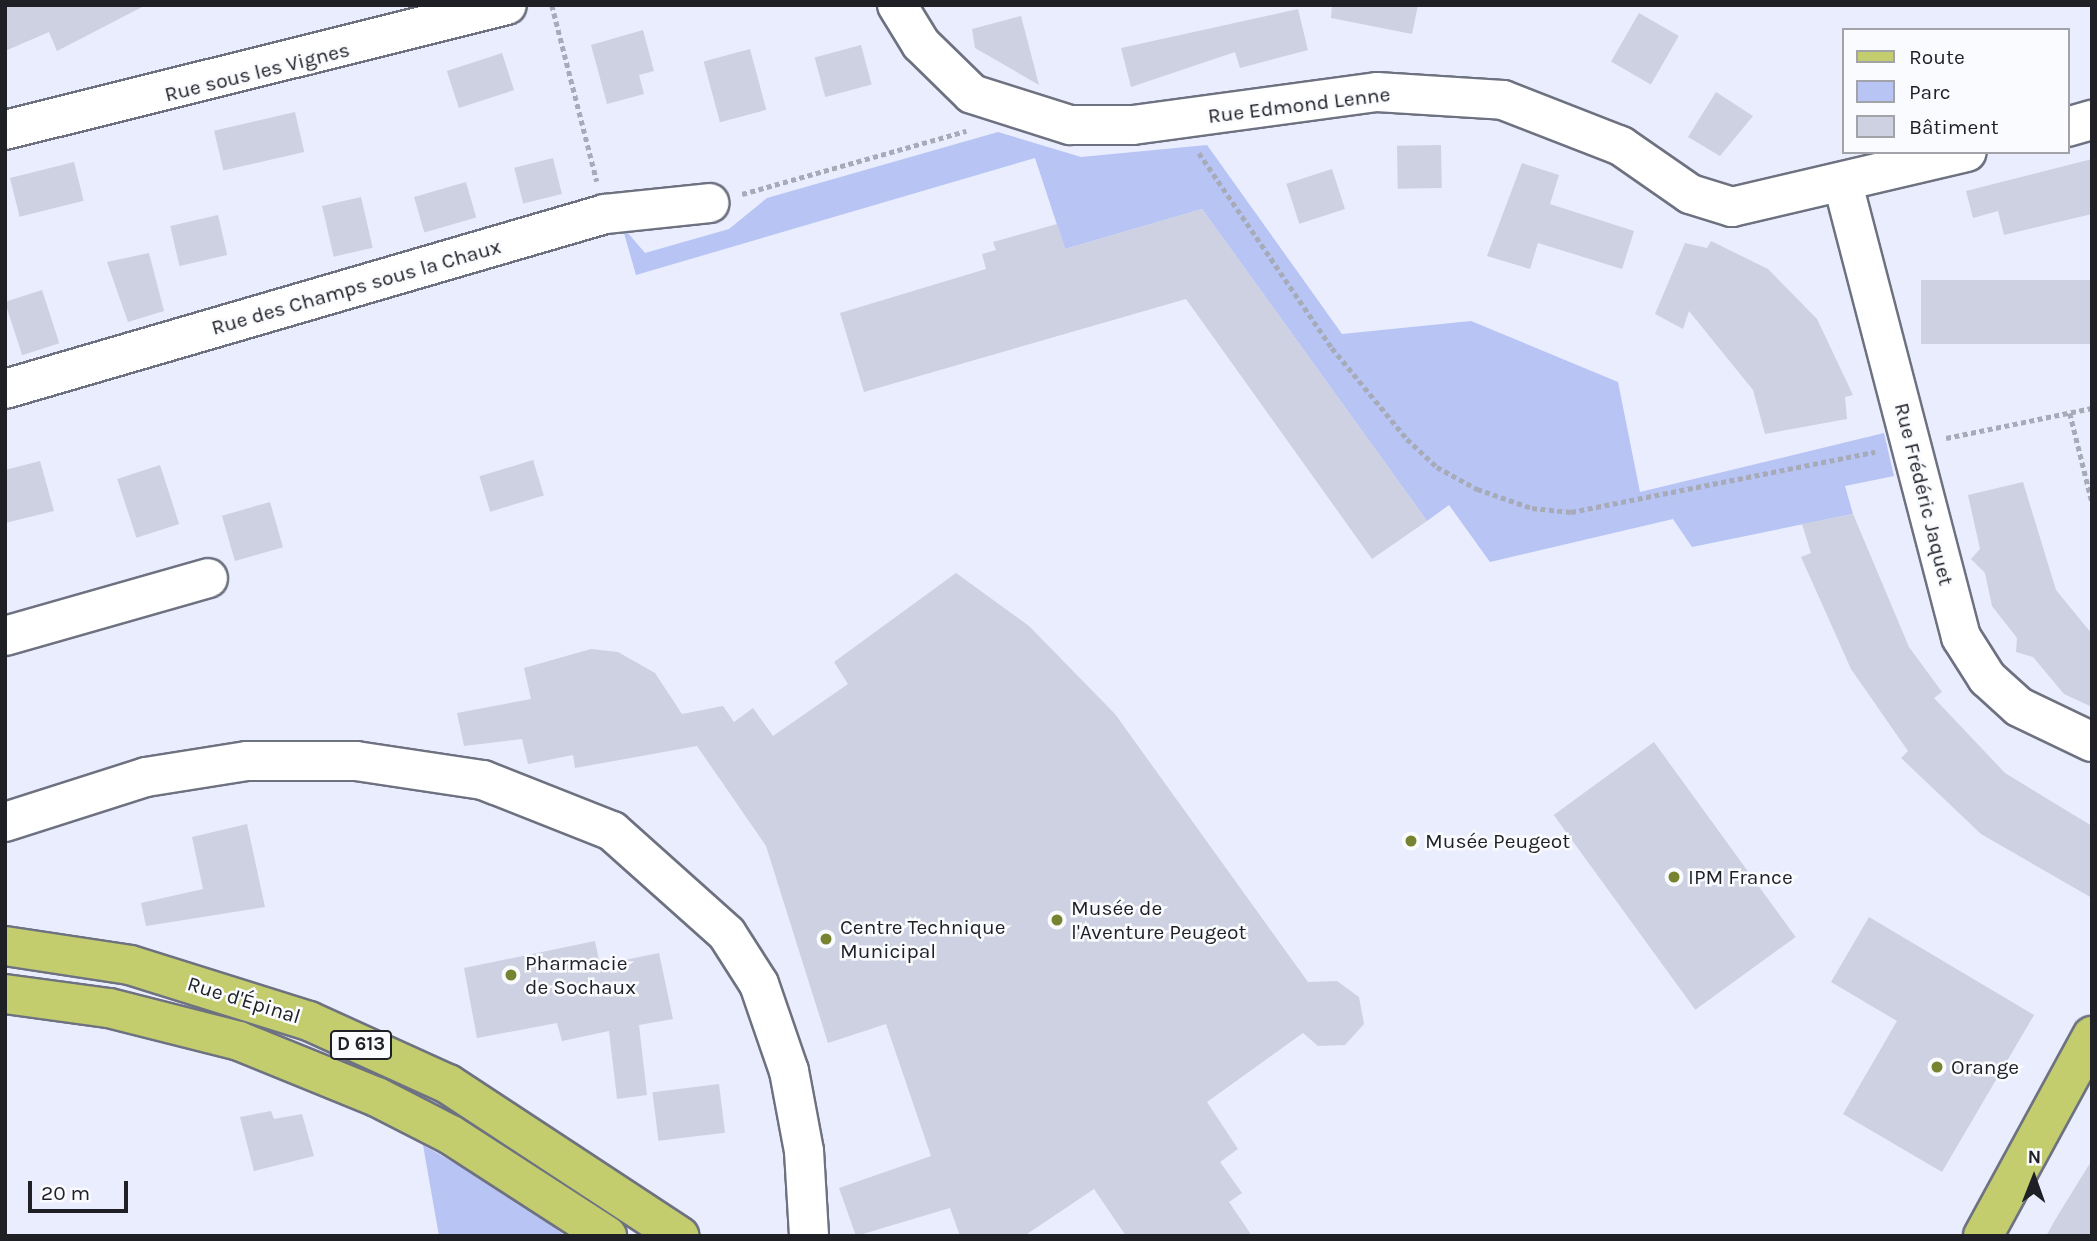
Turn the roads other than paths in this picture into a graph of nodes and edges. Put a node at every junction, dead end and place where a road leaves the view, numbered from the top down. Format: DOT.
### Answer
graph roads {
  1 [pos="507,5"];
  2 [pos="897,5"];
  3 [pos="2092,120"];
  4 [pos="2069,126"];
  5 [pos="5,130"];
  6 [pos="1959,154"];
  7 [pos="1843,184"];
  8 [pos="709,203"];
  9 [pos="5,389"];
  10 [pos="208,578"];
  11 [pos="5,636"];
  12 [pos="2092,742"];
  13 [pos="5,822"];
  14 [pos="5,946"];
  15 [pos="5,994"];
  16 [pos="2092,1036"];
  17 [pos="607,1236"];
  18 [pos="678,1236"];
  19 [pos="809,1236"];
  20 [pos="1983,1236"];
  1 -- 5 [label="street, Rue sous les Vignes"];
  2 -- 7 [label="street, Rue Edmond Lenne"];
  3 -- 4 [label="street"];
  6 -- 7 [label="street, Rue Edmond Lenne"];
  7 -- 12 [label="street, Rue Frédéric Jaquet"];
  8 -- 9 [label="street, Rue des Champs sous la Chaux"];
  10 -- 11 [label="street"];
  13 -- 19 [label="street"];
  14 -- 18 [label="main road, Rue d'Épinal / D 613"];
  15 -- 17 [label="main road, Rue d'Épinal / D 613"];
  16 -- 20 [label="main road"];
}
